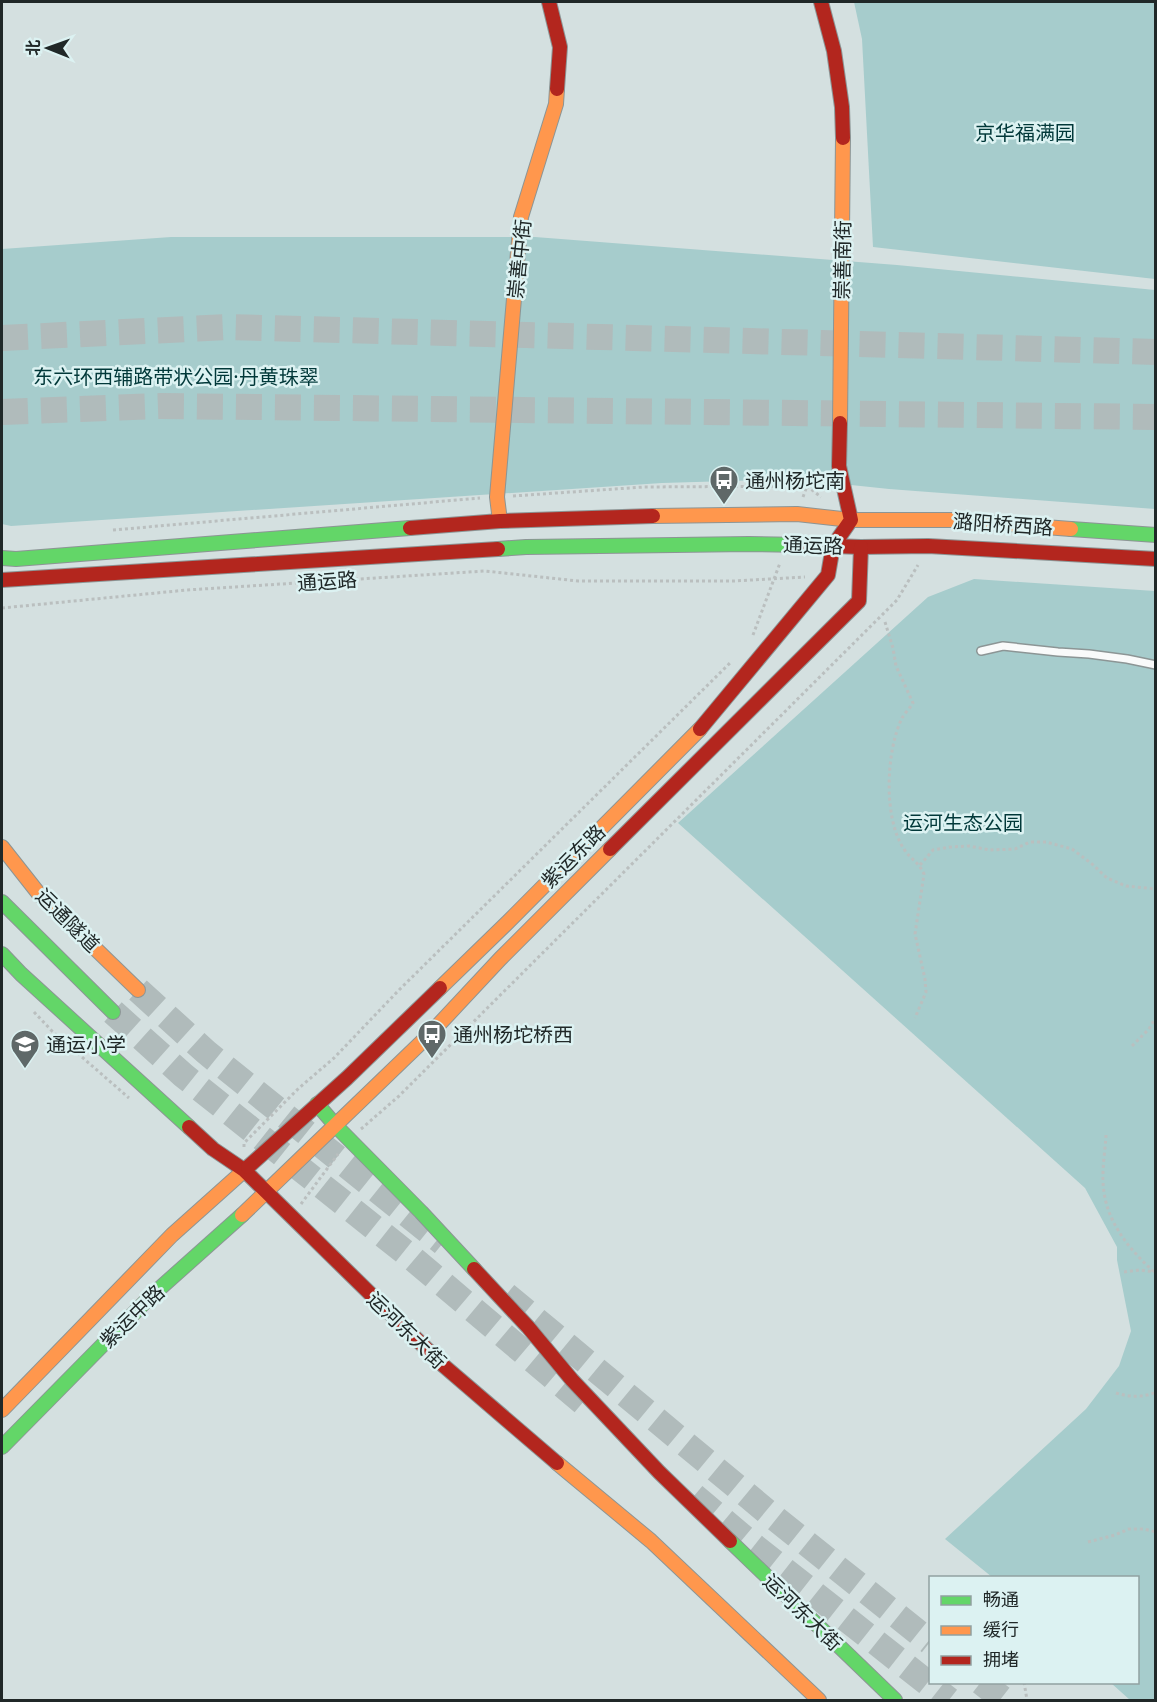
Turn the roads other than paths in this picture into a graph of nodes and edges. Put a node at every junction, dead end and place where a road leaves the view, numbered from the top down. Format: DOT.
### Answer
graph roads {
  1 [pos="549,2"];
  2 [pos="821,2"];
  3 [pos="851,520"];
  4 [pos="500,521"];
  5 [pos="1155,534"];
  6 [pos="833,546"];
  7 [pos="861,547"];
  8 [pos="2,558"];
  9 [pos="1155,559"];
  10 [pos="2,580"];
  11 [pos="981,651"];
  12 [pos="1155,666"];
  13 [pos="2,847"];
  14 [pos="2,902"];
  15 [pos="2,954"];
  16 [pos="138,990"];
  17 [pos="113,1012"];
  18 [pos="317,1104"];
  19 [pos="336,1126"];
  20 [pos="244,1170"];
  21 [pos="267,1192"];
  22 [pos="2,1410"];
  23 [pos="2,1447"];
  24 [pos="819,1701"];
  25 [pos="894,1701"];
  1 -- 4 [label="main road, 崇善中街"];
  2 -- 3 [label="main road, 崇善南街"];
  3 -- 4 [label="main road, 通运路"];
  3 -- 5 [label="main road, 潞阳桥西路"];
  3 -- 6 [label="main road, 紫运东路"];
  3 -- 7 [label="main road, 紫运东路"];
  4 -- 8 [label="main road, 通运路"];
  6 -- 7 [label="main road, 通运路"];
  6 -- 10 [label="main road, 通运路"];
  6 -- 18 [label="main road, 紫运东路"];
  7 -- 9 [label="main road, 潞阳桥西路"];
  7 -- 19 [label="main road, 紫运东路"];
  11 -- 12 [label="lane"];
  13 -- 16 [label="main road, 运通隧道"];
  14 -- 17 [label="main road, 运通隧道"];
  15 -- 20 [label="main road, 运河东大街"];
  18 -- 19 [label="main road, 运河东大街"];
  18 -- 20 [label="main road, 紫运东路"];
  19 -- 21 [label="main road, 紫运东路"];
  19 -- 25 [label="main road, 运河东大街"];
  20 -- 21 [label="main road, 运河东大街"];
  20 -- 22 [label="main road, 紫运中路"];
  21 -- 23 [label="main road, 紫运中路"];
  21 -- 24 [label="main road, 运河东大街"];
}
